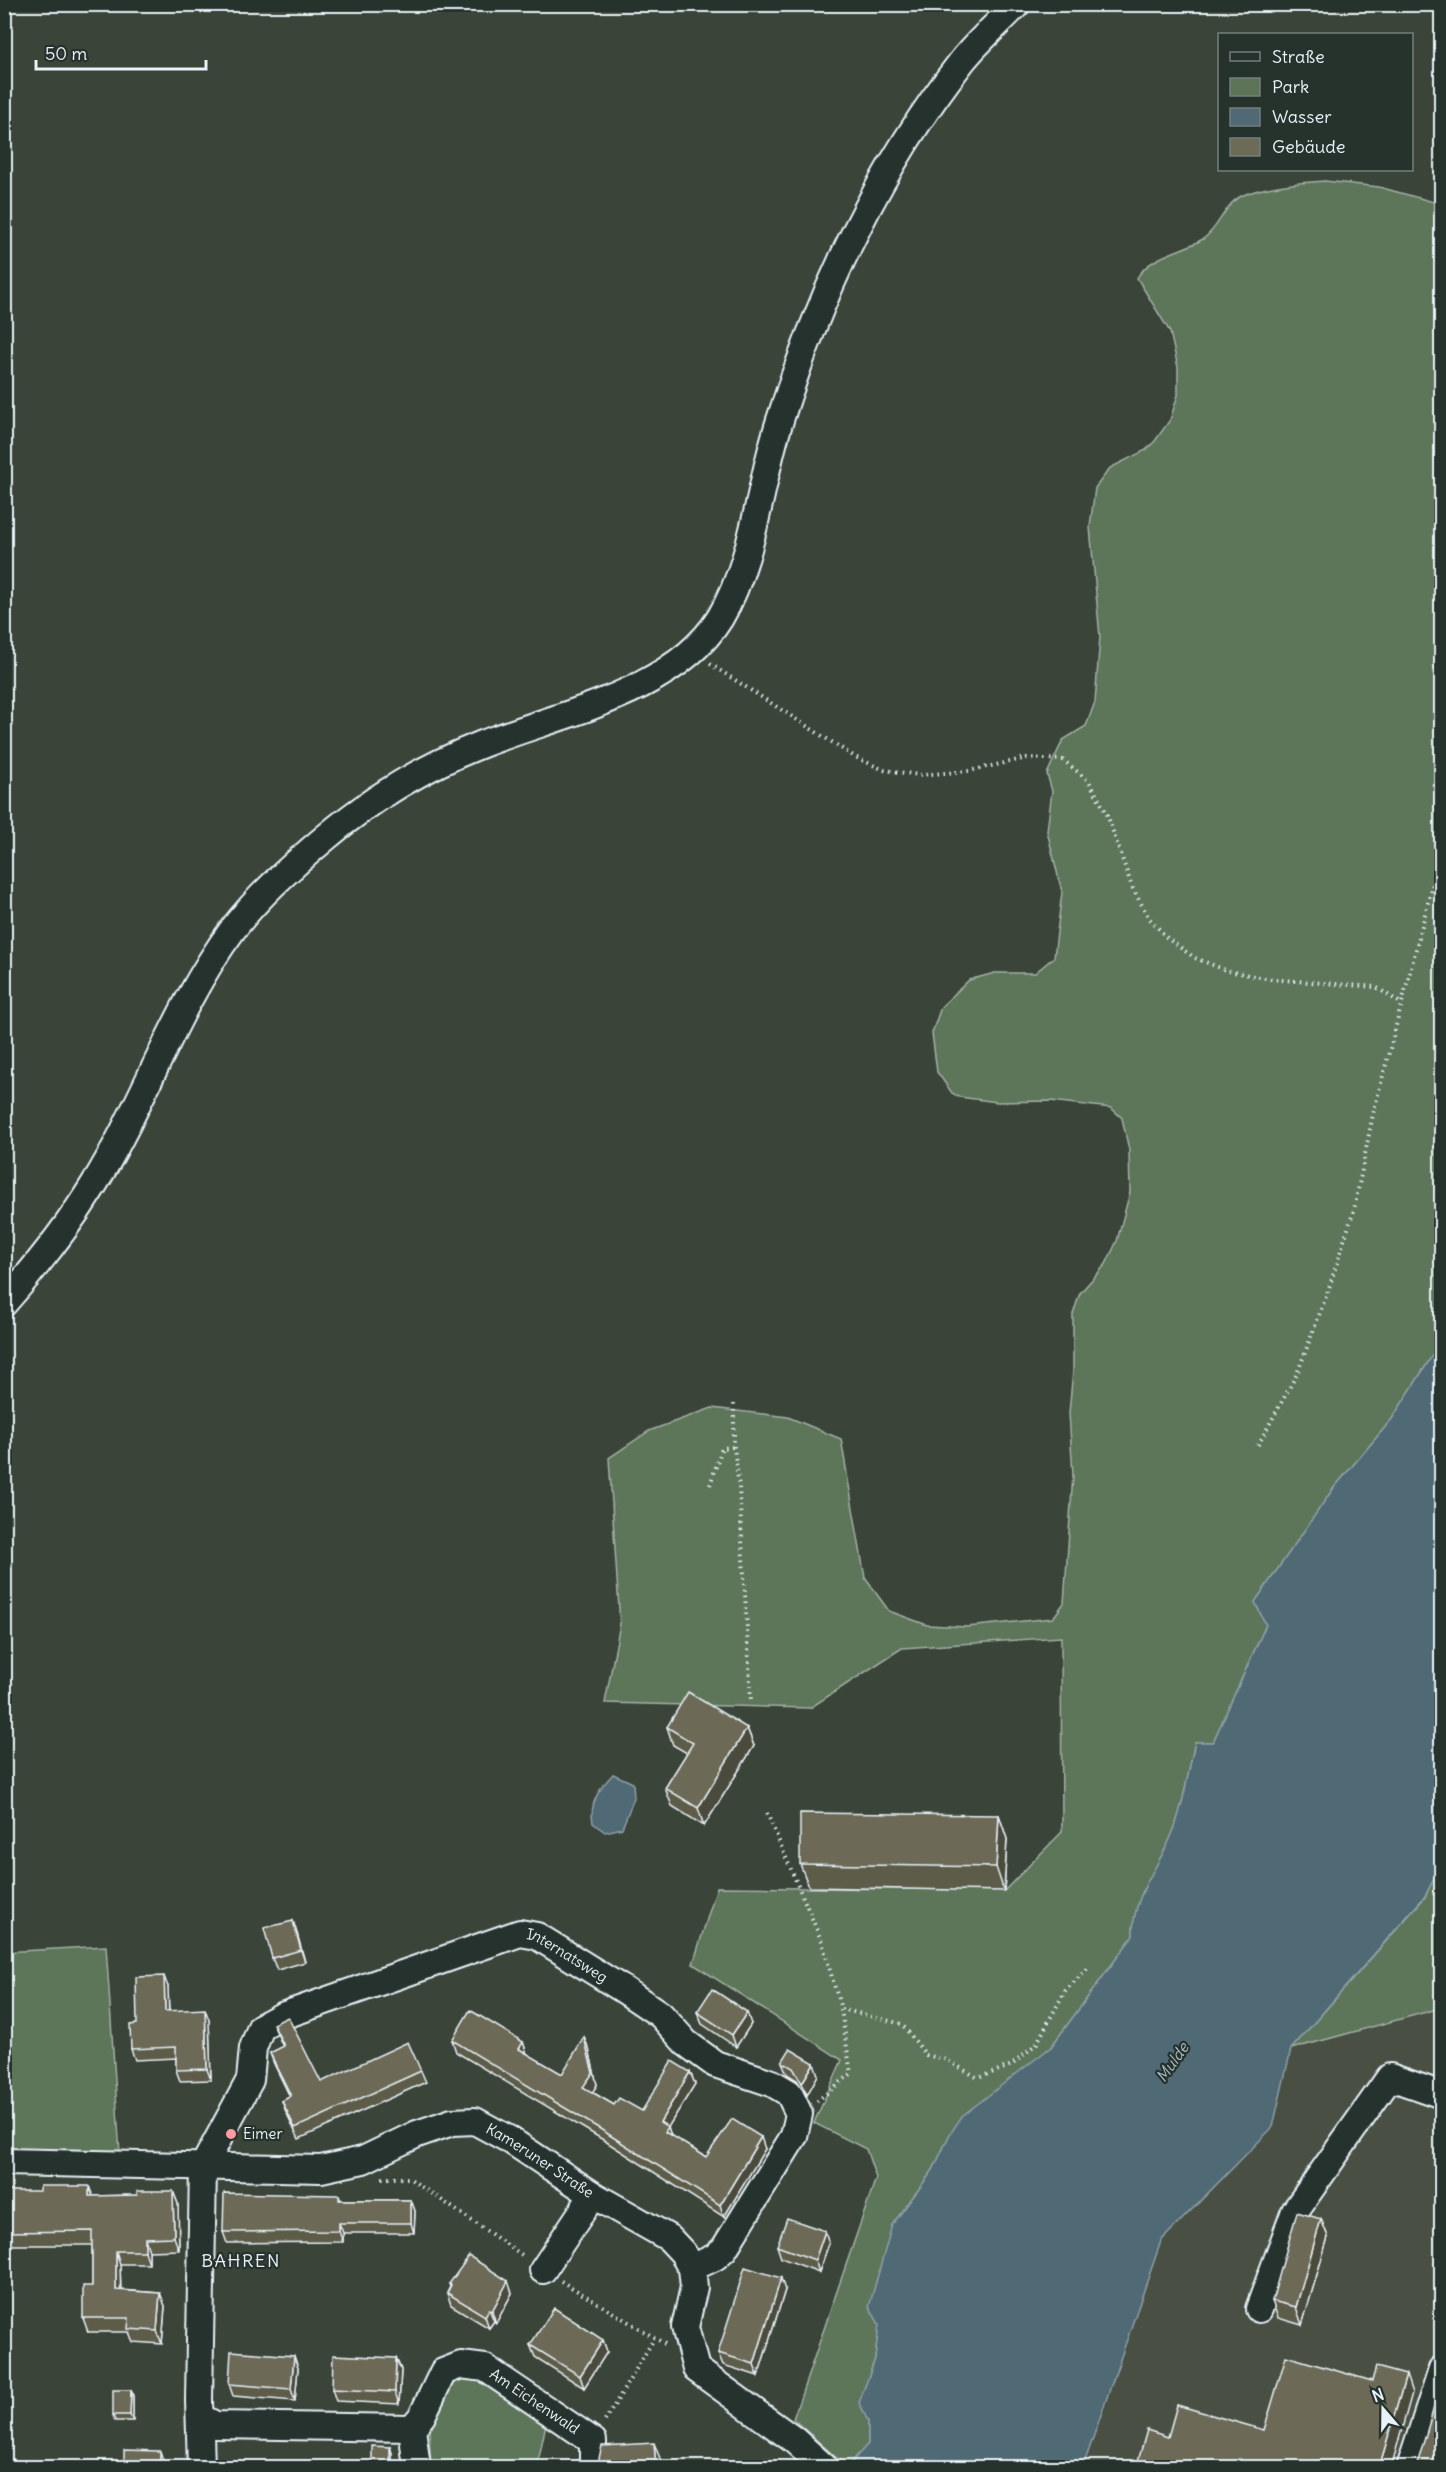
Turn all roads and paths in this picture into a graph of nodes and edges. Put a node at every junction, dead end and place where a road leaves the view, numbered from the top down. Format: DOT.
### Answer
graph roads {
  1 [pos="1017,4"];
  2 [pos="690,652"];
  3 [pos="1442,849"];
  4 [pos="1402,1004"];
  5 [pos="4,1303"];
  6 [pos="734,1404"];
  7 [pos="1258,1445"];
  8 [pos="734,1447"];
  9 [pos="710,1485"];
  10 [pos="751,1700"];
  11 [pos="766,1813"];
  12 [pos="1088,1968"];
  13 [pos="841,2009"];
  14 [pos="1442,2095"];
  15 [pos="799,2114"];
  16 [pos="4,2162"];
  17 [pos="203,2167"];
  18 [pos="373,2178"];
  19 [pos="593,2194"];
  20 [pos="692,2268"];
  21 [pos="543,2270"];
  22 [pos="1259,2309"];
  23 [pos="1442,2369"];
  24 [pos="202,2418"];
  25 [pos="412,2428"];
  26 [pos="592,2441"];
  27 [pos="201,2468"];
  28 [pos="417,2468"];
  29 [pos="593,2468"];
  30 [pos="825,2468"];
  31 [pos="1410,2468"];
  1 -- 2 [label="street"];
  2 -- 4 [label="path"];
  2 -- 5 [label="street"];
  3 -- 4 [label="path"];
  4 -- 7 [label="path"];
  6 -- 8 [label="path"];
  8 -- 9 [label="path"];
  8 -- 10 [label="path"];
  11 -- 13 [label="path"];
  12 -- 13 [label="path"];
  13 -- 15 [label="path"];
  14 -- 22 [label="street"];
  15 -- 17 [label="street, Internatsweg"];
  15 -- 20 [label="street"];
  16 -- 17 [label="street, Kameruner Straße"];
  17 -- 19 [label="street, Kameruner Straße"];
  17 -- 24 [label="street"];
  18 -- 21 [label="path"];
  19 -- 20 [label="street, Kameruner Straße"];
  19 -- 21 [label="street"];
  20 -- 30 [label="street"];
  21 -- 26 [label="path"];
  23 -- 31 [label="street"];
  24 -- 25 [label="street"];
  24 -- 27 [label="street"];
  25 -- 26 [label="street, Am Eichenwald"];
  25 -- 28 [label="street"];
  26 -- 29 [label="street, Am Eichenwald"];
}
